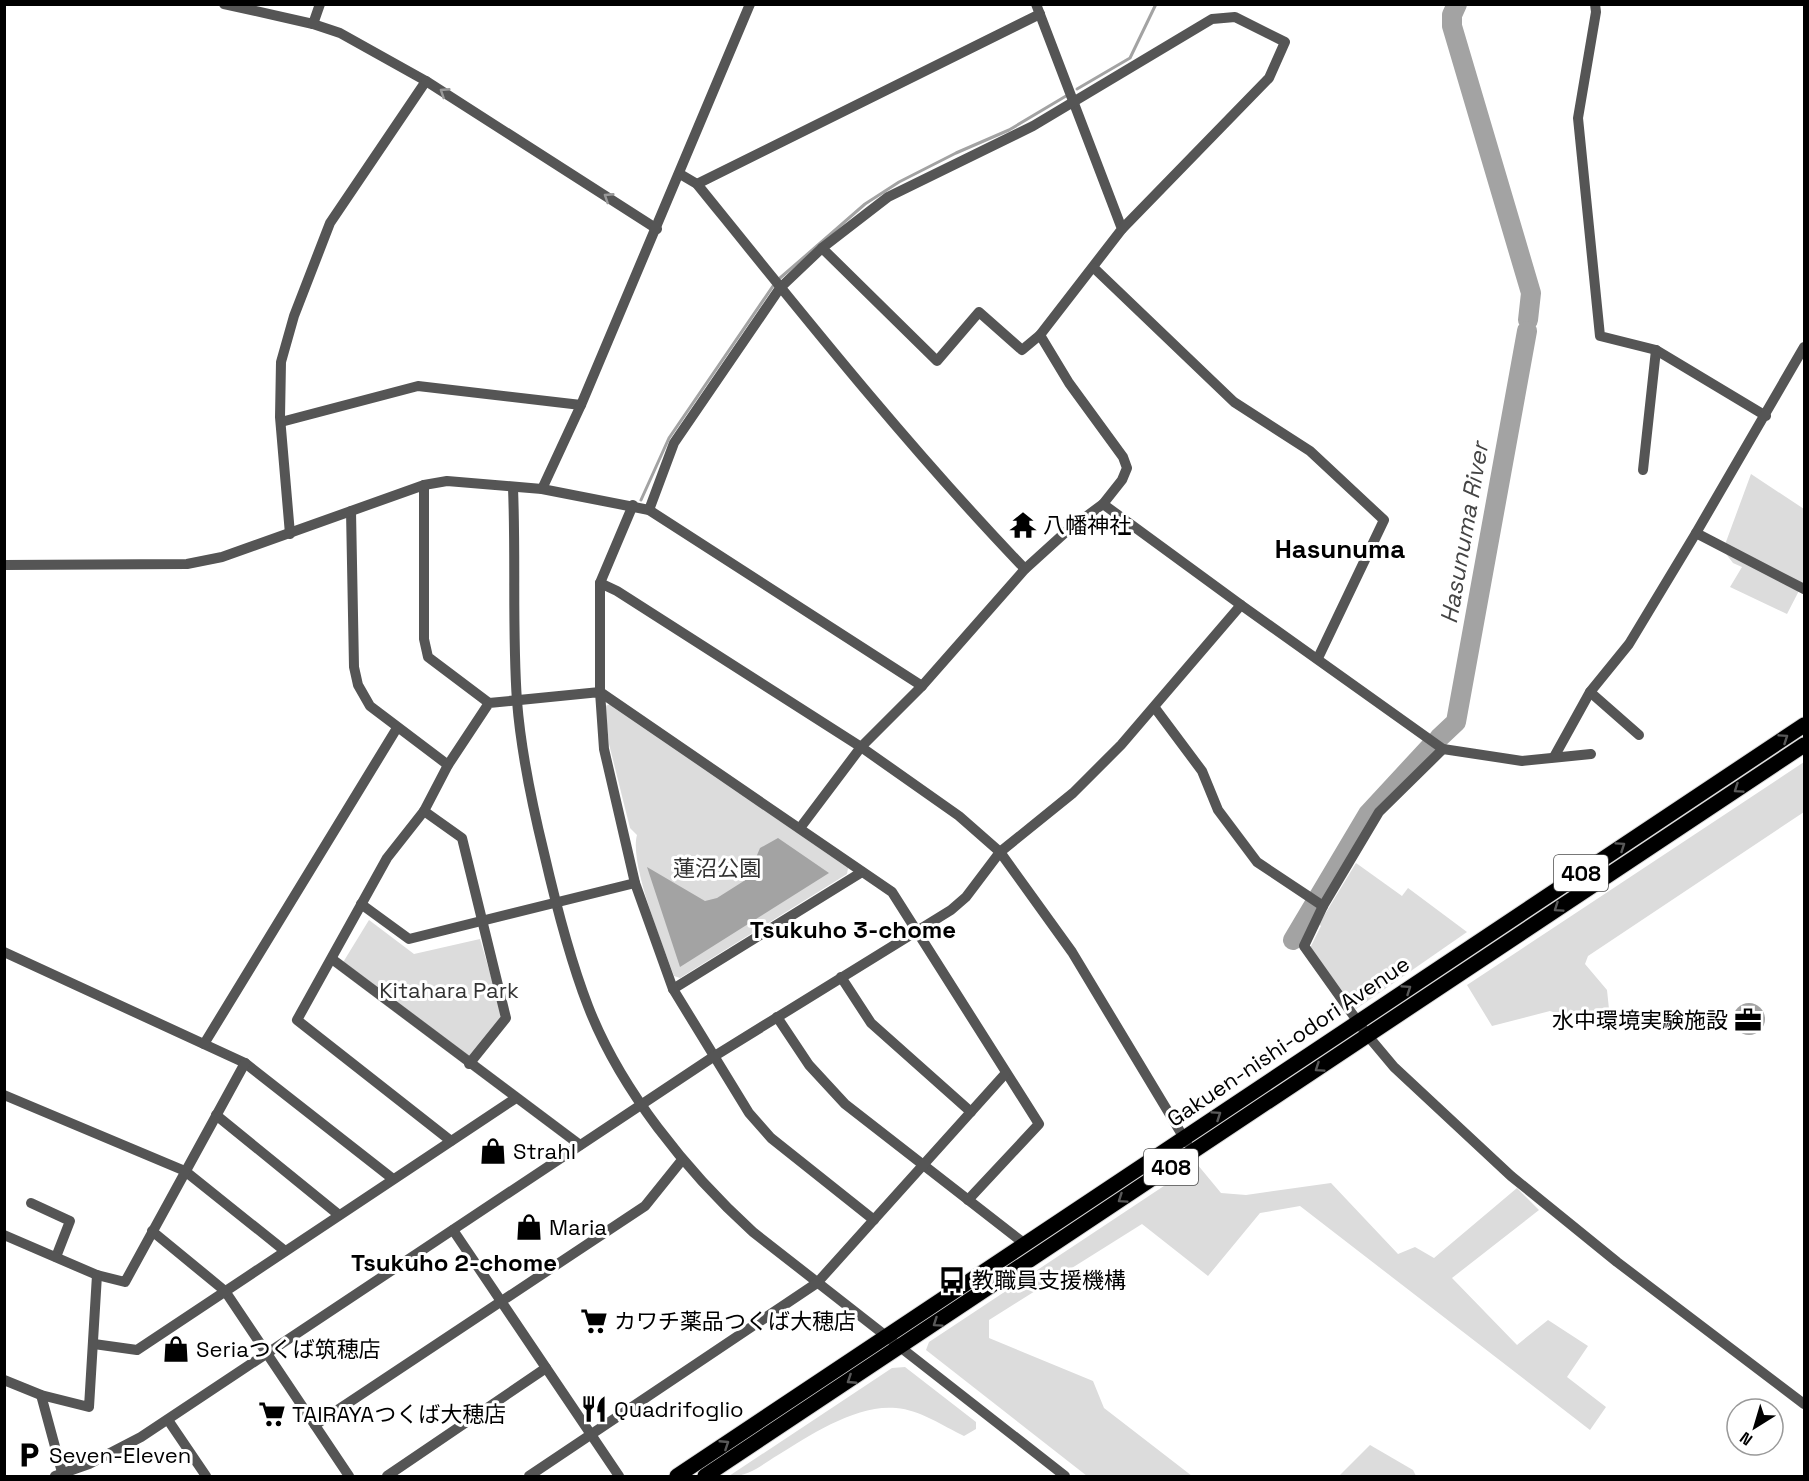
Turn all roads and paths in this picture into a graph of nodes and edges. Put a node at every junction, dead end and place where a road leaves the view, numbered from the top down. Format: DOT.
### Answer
graph roads {
  1 [pos="224,4"];
  2 [pos="320,4"];
  3 [pos="750,4"];
  4 [pos="1595,4"];
  5 [pos="1038,9"];
  6 [pos="313,24"];
  7 [pos="426,81"];
  8 [pos="1074,99"];
  9 [pos="680,174"];
  10 [pos="697,184"];
  11 [pos="657,229"];
  12 [pos="1122,230"];
  13 [pos="822,248"];
  14 [pos="1094,268"];
  15 [pos="780,288"];
  16 [pos="1040,335"];
  17 [pos="1804,347"];
  18 [pos="1656,350"];
  19 [pos="581,405"];
  20 [pos="1766,416"];
  21 [pos="281,422"];
  22 [pos="1642,471"];
  23 [pos="423,485"];
  24 [pos="513,488"];
  25 [pos="542,489"];
  26 [pos="1103,504"];
  27 [pos="633,505"];
  28 [pos="649,510"];
  29 [pos="351,511"];
  30 [pos="1696,533"];
  31 [pos="290,534"];
  32 [pos="4,565"];
  33 [pos="1025,569"];
  34 [pos="600,583"];
  35 [pos="1804,589"];
  36 [pos="1241,605"];
  37 [pos="1318,658"];
  38 [pos="922,686"];
  39 [pos="600,692"];
  40 [pos="1590,692"];
  41 [pos="517,702"];
  42 [pos="489,703"];
  43 [pos="1155,708"];
  44 [pos="1804,724"];
  45 [pos="397,728"];
  46 [pos="1639,735"];
  47 [pos="1804,745"];
  48 [pos="861,747"];
  49 [pos="1443,749"];
  50 [pos="1591,754"];
  51 [pos="1554,757"];
  52 [pos="448,765"];
  53 [pos="424,811"];
  54 [pos="800,828"];
  55 [pos="1000,852"];
  56 [pos="862,872"];
  57 [pos="635,883"];
  58 [pos="361,904"];
  59 [pos="555,904"];
  60 [pos="1322,905"];
  61 [pos="481,922"];
  62 [pos="918,931"];
  63 [pos="4,952"];
  64 [pos="332,959"];
  65 [pos="841,976"];
  66 [pos="673,989"];
  67 [pos="777,1017"];
  68 [pos="1358,1022"];
  69 [pos="1368,1036"];
  70 [pos="204,1044"];
  71 [pos="713,1057"];
  72 [pos="245,1063"];
  73 [pos="470,1064"];
  74 [pos="1005,1074"];
  75 [pos="4,1095"];
  76 [pos="516,1098"];
  77 [pos="642,1103"];
  78 [pos="971,1112"];
  79 [pos="216,1115"];
  80 [pos="1183,1137"];
  81 [pos="451,1141"];
  82 [pos="580,1144"];
  83 [pos="1192,1153"];
  84 [pos="682,1160"];
  85 [pos="924,1165"];
  86 [pos="185,1171"];
  87 [pos="393,1179"];
  88 [pos="968,1200"];
  89 [pos="31,1203"];
  90 [pos="339,1215"];
  91 [pos="874,1220"];
  92 [pos="453,1230"];
  93 [pos="152,1232"];
  94 [pos="4,1235"];
  95 [pos="1025,1244"];
  96 [pos="285,1251"];
  97 [pos="56,1257"];
  98 [pos="97,1275"];
  99 [pos="818,1283"];
  100 [pos="225,1291"];
  101 [pos="501,1302"];
  102 [pos="885,1336"];
  103 [pos="94,1344"];
  104 [pos="900,1347"];
  105 [pos="267,1354"];
  106 [pos="546,1368"];
  107 [pos="4,1380"];
  108 [pos="40,1395"];
  109 [pos="1804,1404"];
  110 [pos="168,1420"];
  111 [pos="315,1425"];
  112 [pos="591,1435"];
  113 [pos="60,1476"];
  114 [pos="206,1476"];
  115 [pos="349,1476"];
  116 [pos="387,1476"];
  117 [pos="529,1476"];
  118 [pos="619,1476"];
  119 [pos="677,1476"];
  120 [pos="705,1476"];
  121 [pos="1065,1476"];
  1 -- 6 [label="street"];
  2 -- 6 [label="street"];
  3 -- 9 [label="street"];
  4 -- 18 [label="street"];
  5 -- 8 [label="street"];
  5 -- 10 [label="street"];
  6 -- 7 [label="street"];
  11 -- 7 [label="street, one-way"];
  7 -- 21 [label="street"];
  8 -- 12 [label="street"];
  8 -- 12 [label="street"];
  8 -- 13 [label="street"];
  9 -- 10 [label="street"];
  9 -- 11 [label="street"];
  10 -- 15 [label="street"];
  11 -- 19 [label="street"];
  12 -- 14 [label="street"];
  13 -- 15 [label="street"];
  13 -- 16 [label="street"];
  14 -- 16 [label="street"];
  14 -- 37 [label="street"];
  15 -- 28 [label="street"];
  15 -- 33 [label="street"];
  16 -- 26 [label="street"];
  17 -- 20 [label="street"];
  18 -- 20 [label="street"];
  18 -- 22 [label="street"];
  19 -- 21 [label="street"];
  19 -- 25 [label="street"];
  20 -- 30 [label="street"];
  21 -- 31 [label="street"];
  23 -- 24 [label="street"];
  23 -- 29 [label="street"];
  23 -- 42 [label="street"];
  24 -- 25 [label="street"];
  24 -- 41 [label="street"];
  25 -- 27 [label="street"];
  26 -- 33 [label="street"];
  26 -- 36 [label="street"];
  27 -- 28 [label="street"];
  27 -- 34 [label="street"];
  28 -- 38 [label="street"];
  29 -- 31 [label="street"];
  29 -- 45 [label="street"];
  30 -- 35 [label="street"];
  30 -- 40 [label="street"];
  31 -- 32 [label="street"];
  33 -- 38 [label="street"];
  34 -- 39 [label="street"];
  34 -- 48 [label="street"];
  36 -- 37 [label="street"];
  36 -- 43 [label="street"];
  37 -- 49 [label="street"];
  38 -- 48 [label="street"];
  39 -- 41 [label="street"];
  39 -- 54 [label="street"];
  39 -- 57 [label="street"];
  40 -- 46 [label="street"];
  40 -- 51 [label="street"];
  41 -- 42 [label="street"];
  41 -- 59 [label="street"];
  42 -- 52 [label="street"];
  43 -- 55 [label="street"];
  43 -- 60 [label="street"];
  68 -- 44 [label="highway, Gakuen-nishi-odori Avenue / 408, one-way"];
  45 -- 52 [label="street"];
  45 -- 70 [label="street"];
  47 -- 69 [label="highway, Gakuen-nishi-odori Avenue / 408, one-way"];
  48 -- 54 [label="street"];
  48 -- 55 [label="street"];
  49 -- 51 [label="street"];
  49 -- 60 [label="street"];
  50 -- 51 [label="street"];
  52 -- 53 [label="street"];
  53 -- 58 [label="street"];
  53 -- 61 [label="street"];
  54 -- 56 [label="street"];
  55 -- 62 [label="street"];
  55 -- 80 [label="street"];
  56 -- 62 [label="street"];
  56 -- 66 [label="street"];
  57 -- 59 [label="street"];
  57 -- 66 [label="street"];
  58 -- 61 [label="street"];
  58 -- 64 [label="street"];
  59 -- 61 [label="street"];
  59 -- 77 [label="street"];
  60 -- 68 [label="street"];
  61 -- 73 [label="street"];
  62 -- 65 [label="street"];
  62 -- 74 [label="street"];
  63 -- 70 [label="street"];
  64 -- 73 [label="street"];
  64 -- 81 [label="street"];
  65 -- 67 [label="street"];
  65 -- 78 [label="street"];
  66 -- 71 [label="street"];
  67 -- 71 [label="street"];
  67 -- 85 [label="street"];
  68 -- 69 [label="street"];
  80 -- 68 [label="highway, Gakuen-nishi-odori Avenue / 408, one-way"];
  69 -- 83 [label="highway, Gakuen-nishi-odori Avenue / 408, one-way"];
  69 -- 109 [label="street"];
  70 -- 72 [label="street"];
  71 -- 77 [label="street"];
  71 -- 91 [label="street"];
  72 -- 79 [label="street"];
  72 -- 87 [label="street"];
  73 -- 76 [label="street"];
  74 -- 78 [label="street"];
  74 -- 88 [label="street"];
  75 -- 86 [label="street"];
  76 -- 81 [label="street"];
  76 -- 82 [label="street"];
  77 -- 82 [label="street"];
  77 -- 84 [label="street"];
  78 -- 85 [label="street"];
  79 -- 86 [label="street"];
  79 -- 90 [label="street"];
  80 -- 83 [label="street"];
  80 -- 95 [label="highway, Gakuen-nishi-odori Avenue / 408"];
  81 -- 87 [label="street"];
  82 -- 92 [label="street"];
  83 -- 104 [label="highway, Gakuen-nishi-odori Avenue / 408, one-way"];
  84 -- 99 [label="street"];
  84 -- 101 [label="street"];
  85 -- 88 [label="street"];
  85 -- 91 [label="street"];
  86 -- 93 [label="street"];
  86 -- 96 [label="street"];
  87 -- 90 [label="street"];
  88 -- 95 [label="street"];
  89 -- 97 [label="street"];
  90 -- 96 [label="street"];
  91 -- 99 [label="street"];
  92 -- 101 [label="street"];
  92 -- 105 [label="street"];
  93 -- 98 [label="street"];
  93 -- 100 [label="street"];
  94 -- 97 [label="street"];
  95 -- 102 [label="highway, Gakuen-nishi-odori Avenue / 408"];
  96 -- 100 [label="street"];
  97 -- 98 [label="street"];
  98 -- 103 [label="street"];
  99 -- 102 [label="street"];
  99 -- 112 [label="street"];
  100 -- 103 [label="street"];
  100 -- 105 [label="street"];
  101 -- 106 [label="street"];
  101 -- 111 [label="street"];
  102 -- 104 [label="street"];
  119 -- 102 [label="highway, Gakuen-nishi-odori Avenue / 408, one-way"];
  103 -- 108 [label="street"];
  104 -- 120 [label="highway, Gakuen-nishi-odori Avenue / 408, one-way"];
  104 -- 121 [label="street"];
  105 -- 110 [label="street"];
  105 -- 111 [label="street"];
  106 -- 112 [label="street"];
  106 -- 116 [label="street"];
  107 -- 108 [label="street"];
  108 -- 113 [label="street"];
  110 -- 113 [label="street"];
  110 -- 114 [label="street"];
  111 -- 115 [label="street"];
  112 -- 117 [label="street"];
  112 -- 118 [label="street"];
}
